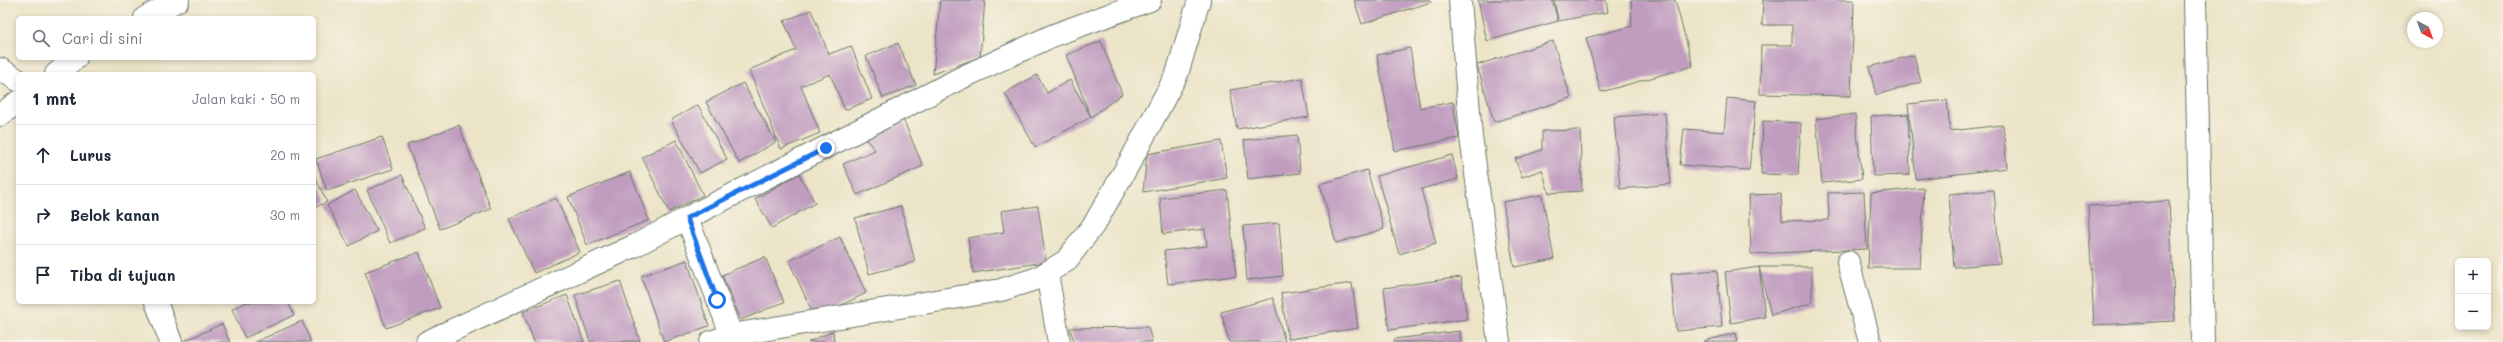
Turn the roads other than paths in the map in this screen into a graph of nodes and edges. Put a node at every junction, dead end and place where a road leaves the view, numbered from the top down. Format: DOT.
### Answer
graph roads {
  1 [pos="178,0"];
  2 [pos="1150,0"];
  3 [pos="1200,0"];
  4 [pos="1460,0"];
  5 [pos="2195,0"];
  6 [pos="149,16"];
  7 [pos="74,60"];
  8 [pos="0,69"];
  9 [pos="58,72"];
  10 [pos="16,79"];
  11 [pos="16,103"];
  12 [pos="0,115"];
  13 [pos="687,218"];
  14 [pos="1848,262"];
  15 [pos="1047,273"];
  16 [pos="157,304"];
  17 [pos="733,339"];
  18 [pos="171,342"];
  19 [pos="427,342"];
  20 [pos="711,342"];
  21 [pos="1059,342"];
  22 [pos="1499,342"];
  23 [pos="1870,342"];
  24 [pos="2203,342"];
  1 -- 6 [label="main road"];
  2 -- 13 [label="main road"];
  3 -- 15 [label="main road"];
  4 -- 22 [label="main road"];
  5 -- 24 [label="main road"];
  7 -- 9 [label="main road"];
  8 -- 10 [label="main road"];
  11 -- 12 [label="main road"];
  13 -- 17 [label="main road"];
  13 -- 19 [label="main road"];
  14 -- 23 [label="main road"];
  15 -- 17 [label="main road"];
  15 -- 21 [label="main road"];
  16 -- 18 [label="main road"];
  17 -- 20 [label="main road"];
}
